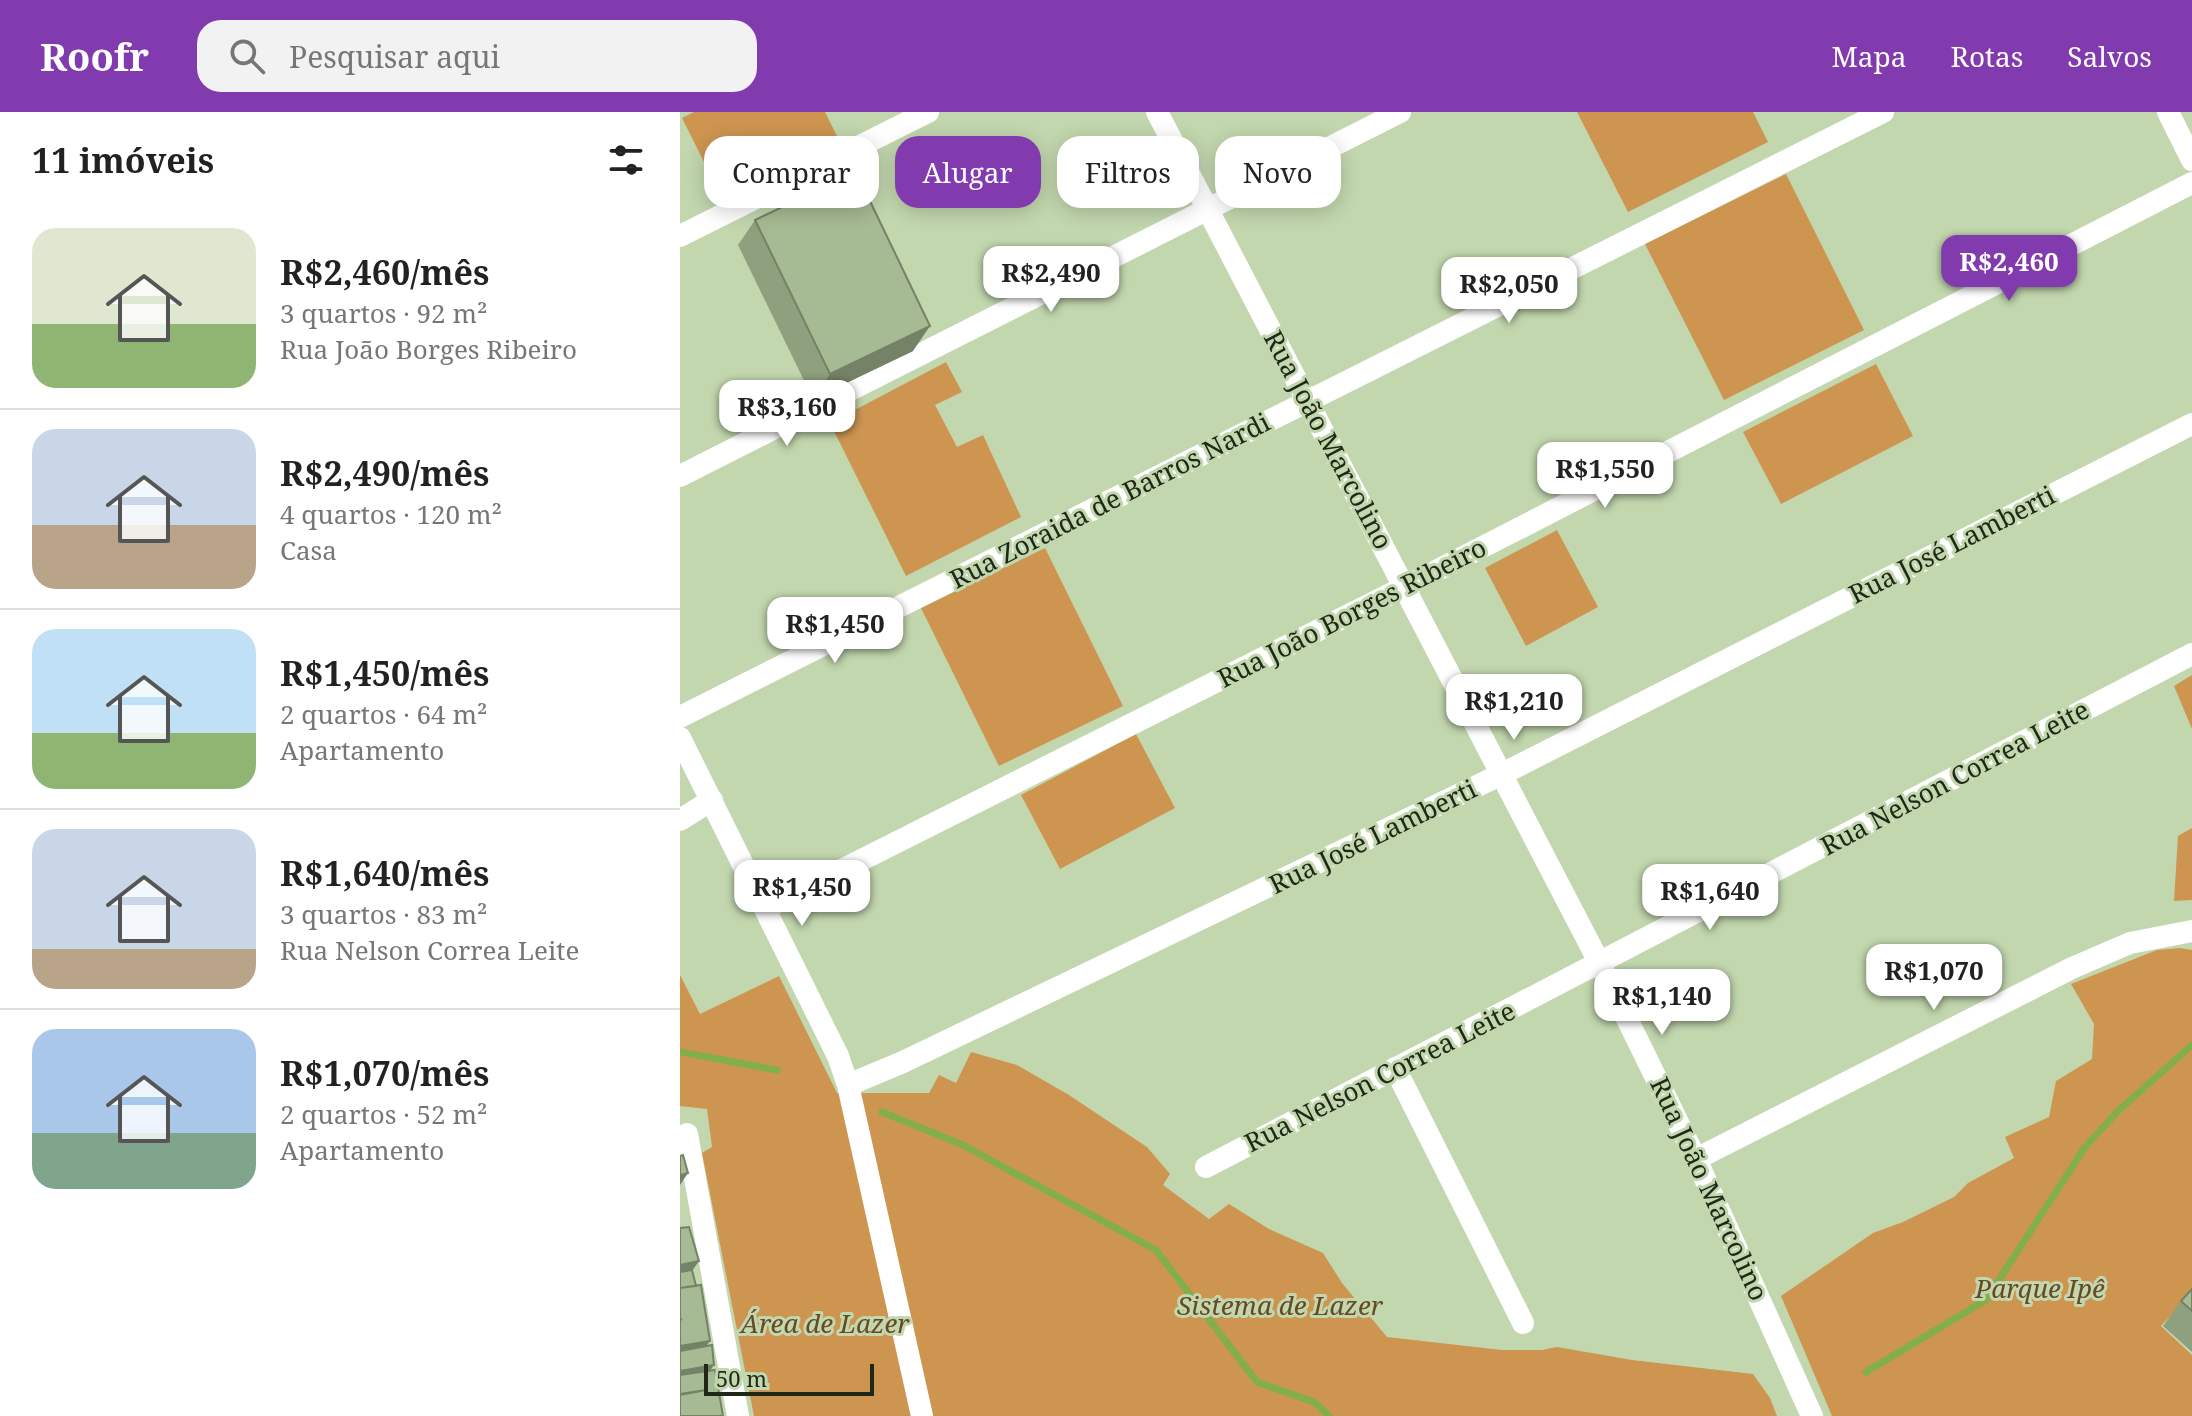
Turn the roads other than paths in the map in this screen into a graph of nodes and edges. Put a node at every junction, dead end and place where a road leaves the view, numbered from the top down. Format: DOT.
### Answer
graph roads {
  1 [pos="928,112"];
  2 [pos="1157,112"];
  3 [pos="1400,112"];
  4 [pos="1883,112"];
  5 [pos="2168,112"];
  6 [pos="2192,160"];
  7 [pos="2192,183"];
  8 [pos="1208,209"];
  9 [pos="680,236"];
  10 [pos="1308,401"];
  11 [pos="2192,424"];
  12 [pos="680,476"];
  13 [pos="1405,586"];
  14 [pos="2192,654"];
  15 [pos="680,717"];
  16 [pos="680,738"];
  17 [pos="1502,774"];
  18 [pos="712,800"];
  19 [pos="680,820"];
  20 [pos="766,908"];
  21 [pos="2192,931"];
  22 [pos="1600,964"];
  23 [pos="1395,1068"];
  24 [pos="848,1085"];
  25 [pos="687,1134"];
  26 [pos="1696,1159"];
  27 [pos="1206,1167"];
  28 [pos="1523,1323"];
  29 [pos="738,1416"];
  30 [pos="922,1416"];
  31 [pos="1812,1416"];
  1 -- 9 [label="street"];
  2 -- 8 [label="street, Rua João Marcolino"];
  3 -- 8 [label="street"];
  4 -- 10 [label="street, Rua Zoraida de Barros Nardi"];
  5 -- 6 [label="street"];
  7 -- 13 [label="street, Rua João Borges Ribeiro"];
  8 -- 10 [label="street, Rua João Marcolino"];
  8 -- 12 [label="street"];
  10 -- 13 [label="street, Rua João Marcolino"];
  10 -- 15 [label="street, Rua Zoraida de Barros Nardi"];
  11 -- 17 [label="street, Rua José Lamberti"];
  13 -- 17 [label="street, Rua João Marcolino"];
  13 -- 20 [label="street, Rua João Borges Ribeiro"];
  14 -- 22 [label="street, Rua Nelson Correa Leite"];
  16 -- 18 [label="street"];
  17 -- 22 [label="street, Rua João Marcolino"];
  17 -- 24 [label="street, Rua José Lamberti"];
  18 -- 19 [label="street"];
  18 -- 20 [label="street"];
  20 -- 24 [label="street"];
  21 -- 26 [label="street"];
  22 -- 23 [label="street, Rua Nelson Correa Leite"];
  22 -- 26 [label="street, Rua João Marcolino"];
  23 -- 27 [label="street, Rua Nelson Correa Leite"];
  23 -- 28 [label="street"];
  24 -- 30 [label="street"];
  25 -- 29 [label="street"];
  26 -- 31 [label="street, Rua João Marcolino"];
}
